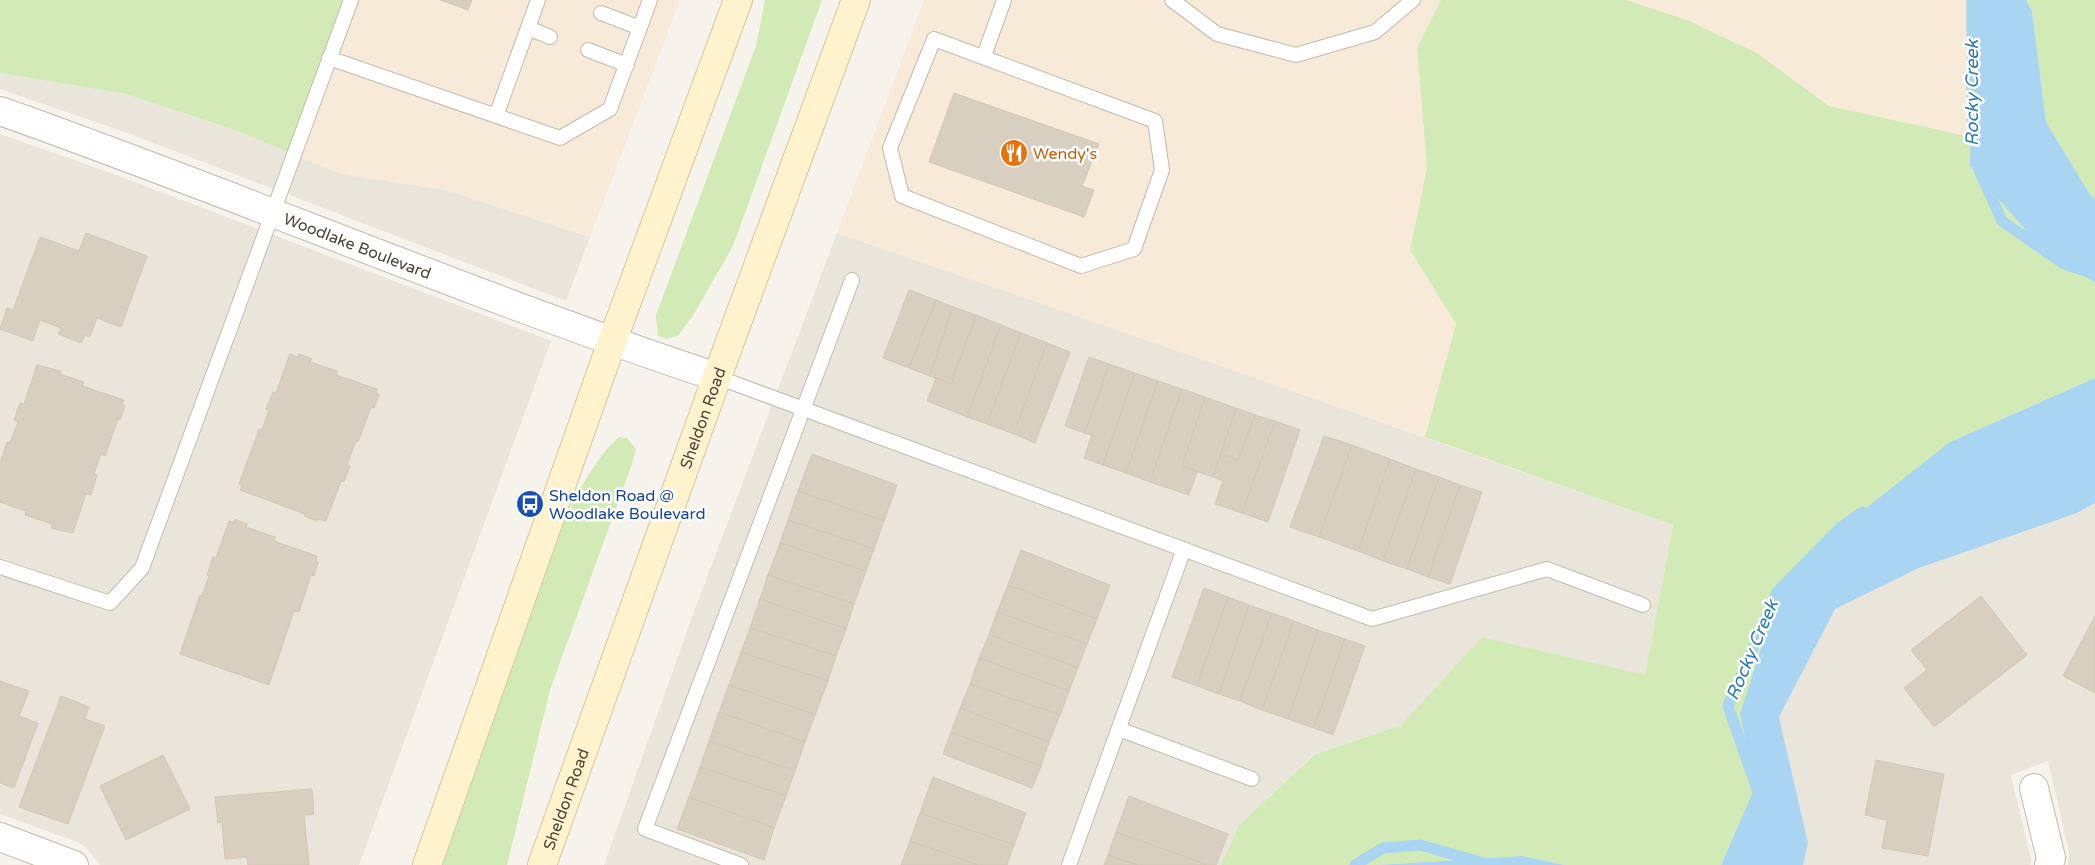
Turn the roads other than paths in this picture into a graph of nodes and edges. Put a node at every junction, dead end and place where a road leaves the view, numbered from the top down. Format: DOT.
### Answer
graph roads {
  1 [pos="351,0"];
  2 [pos="538,0"];
  3 [pos="650,0"];
  4 [pos="738,0"];
  5 [pos="856,0"];
  6 [pos="1004,0"];
  7 [pos="1172,0"];
  8 [pos="1412,0"];
  9 [pos="601,13"];
  10 [pos="528,28"];
  11 [pos="640,28"];
  12 [pos="550,37"];
  13 [pos="588,50"];
  14 [pos="984,56"];
  15 [pos="329,58"];
  16 [pos="627,65"];
  17 [pos="0,111"];
  18 [pos="496,116"];
  19 [pos="273,212"];
  20 [pos="852,280"];
  21 [pos="612,342"];
  22 [pos="717,377"];
  23 [pos="803,409"];
  24 [pos="1184,550"];
  25 [pos="0,567"];
  26 [pos="1643,605"];
  27 [pos="1119,729"];
  28 [pos="1252,779"];
  29 [pos="2034,788"];
  30 [pos="0,837"];
  31 [pos="74,865"];
  32 [pos="427,865"];
  33 [pos="542,865"];
  34 [pos="741,865"];
  35 [pos="1069,865"];
  36 [pos="2049,865"];
  1 -- 15 [label="lane"];
  2 -- 10 [label="lane"];
  3 -- 11 [label="lane"];
  4 -- 21 [label="main road"];
  5 -- 22 [label="main road, Sheldon Road"];
  6 -- 14 [label="lane"];
  7 -- 8 [label="lane"];
  9 -- 11 [label="lane"];
  10 -- 12 [label="lane"];
  10 -- 18 [label="lane"];
  11 -- 16 [label="lane"];
  13 -- 16 [label="lane"];
  14 -- 14 [label="lane"];
  15 -- 18 [label="lane"];
  15 -- 19 [label="lane"];
  16 -- 18 [label="lane"];
  17 -- 19 [label="street, Woodlake Boulevard"];
  19 -- 21 [label="street, Woodlake Boulevard"];
  19 -- 25 [label="lane"];
  20 -- 23 [label="lane"];
  21 -- 22 [label="street, Woodlake Boulevard"];
  21 -- 32 [label="main road"];
  22 -- 23 [label="lane"];
  22 -- 33 [label="main road, Sheldon Road"];
  23 -- 24 [label="lane"];
  23 -- 34 [label="lane"];
  24 -- 26 [label="lane"];
  24 -- 27 [label="lane"];
  27 -- 28 [label="lane"];
  27 -- 35 [label="lane"];
  29 -- 36 [label="street"];
  30 -- 31 [label="street"];
}
